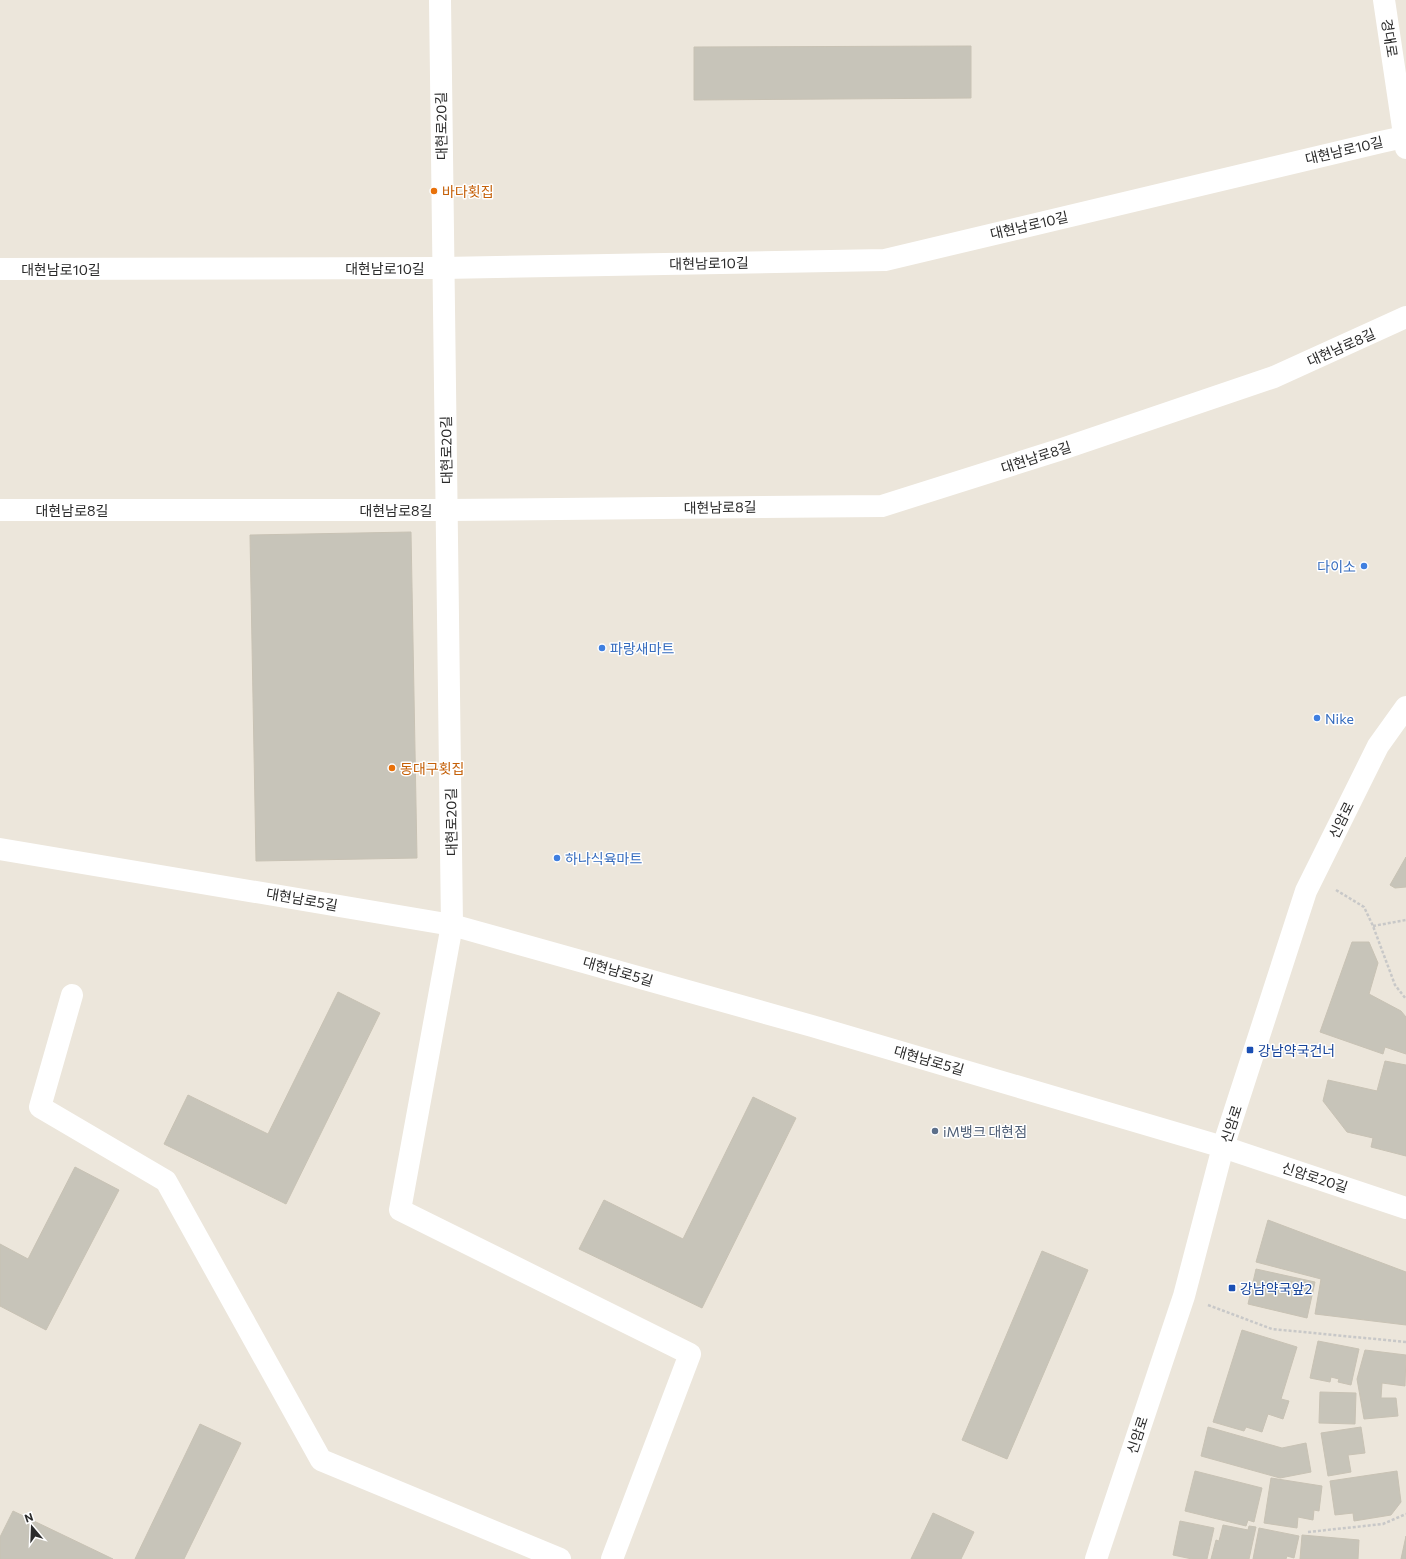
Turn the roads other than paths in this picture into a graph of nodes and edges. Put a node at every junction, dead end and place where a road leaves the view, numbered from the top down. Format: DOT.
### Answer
graph roads {
  1 [pos="440,0"];
  2 [pos="1384,0"];
  3 [pos="1405,143"];
  4 [pos="443,268"];
  5 [pos="0,269"];
  6 [pos="1406,317"];
  7 [pos="0,510"];
  8 [pos="447,510"];
  9 [pos="1406,707"];
  10 [pos="0,849"];
  11 [pos="452,925"];
  12 [pos="72,995"];
  13 [pos="1223,1147"];
  14 [pos="1406,1208"];
  15 [pos="560,1559"];
  16 [pos="612,1559"];
  17 [pos="1096,1559"];
  1 -- 4 [label="street, 대현로20길"];
  2 -- 3 [label="street, 경대로"];
  3 -- 4 [label="street, 대현남로10길"];
  4 -- 5 [label="street, 대현남로10길"];
  4 -- 8 [label="street, 대현로20길"];
  6 -- 8 [label="street, 대현남로8길"];
  7 -- 8 [label="street, 대현남로8길"];
  8 -- 11 [label="street, 대현로20길"];
  9 -- 13 [label="street, 신암로"];
  10 -- 11 [label="street, 대현남로5길"];
  11 -- 13 [label="street, 대현남로5길"];
  11 -- 16 [label="street, 대현로20길"];
  12 -- 15 [label="street"];
  13 -- 14 [label="street, 신암로20길"];
  13 -- 17 [label="street, 신암로"];
}
